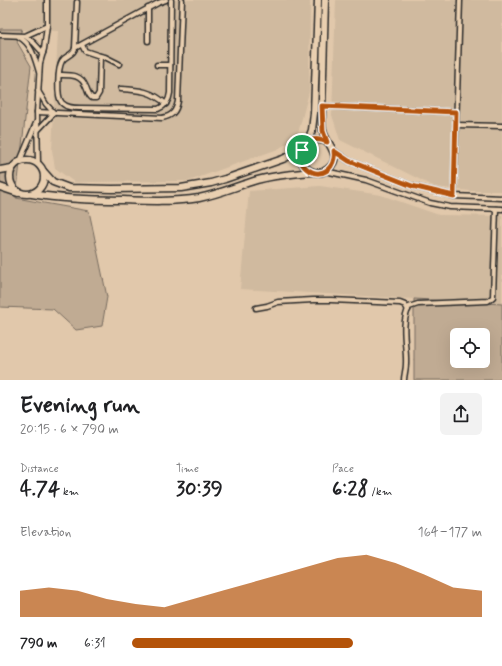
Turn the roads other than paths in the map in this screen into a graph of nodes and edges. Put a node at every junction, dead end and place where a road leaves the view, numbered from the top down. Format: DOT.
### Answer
graph roads {
  1 [pos="47,0"];
  2 [pos="166,0"];
  3 [pos="172,0"];
  4 [pos="182,0"];
  5 [pos="318,0"];
  6 [pos="325,0"];
  7 [pos="460,0"];
  8 [pos="77,2"];
  9 [pos="148,8"];
  10 [pos="47,26"];
  11 [pos="0,35"];
  12 [pos="17,36"];
  13 [pos="25,36"];
  14 [pos="148,41"];
  15 [pos="82,45"];
  16 [pos="75,48"];
  17 [pos="43,53"];
  18 [pos="100,56"];
  19 [pos="119,64"];
  20 [pos="157,65"];
  21 [pos="170,65"];
  22 [pos="39,74"];
  23 [pos="59,75"];
  24 [pos="121,90"];
  25 [pos="38,91"];
  26 [pos="166,104"];
  27 [pos="322,106"];
  28 [pos="37,112"];
  29 [pos="456,112"];
  30 [pos="54,113"];
  31 [pos="36,123"];
  32 [pos="456,125"];
  33 [pos="502,126"];
  34 [pos="37,131"];
  35 [pos="327,142"];
  36 [pos="307,143"];
  37 [pos="302,150"];
  38 [pos="334,151"];
  39 [pos="20,161"];
  40 [pos="38,164"];
  41 [pos="12,168"];
  42 [pos="0,170"];
  43 [pos="325,171"];
  44 [pos="44,172"];
  45 [pos="311,172"];
  46 [pos="0,188"];
  47 [pos="20,194"];
  48 [pos="32,194"];
  49 [pos="454,196"];
  50 [pos="502,198"];
  51 [pos="496,209"];
  52 [pos="502,210"];
  53 [pos="256,308"];
  54 [pos="408,310"];
  55 [pos="404,380"];
  1 -- 10 [label="street"];
  2 -- 9 [label="street"];
  3 -- 21 [label="street"];
  4 -- 30 [label="street"];
  5 -- 36 [label="street"];
  6 -- 27 [label="street"];
  7 -- 29 [label="street"];
  8 -- 16 [label="street"];
  9 -- 14 [label="street"];
  9 -- 15 [label="street"];
  10 -- 13 [label="street"];
  10 -- 17 [label="street"];
  11 -- 12 [label="street"];
  12 -- 13 [label="street"];
  12 -- 22 [label="street"];
  13 -- 17 [label="street"];
  15 -- 16 [label="street"];
  15 -- 18 [label="street"];
  16 -- 23 [label="street"];
  17 -- 22 [label="street"];
  18 -- 19 [label="street"];
  18 -- 23 [label="street"];
  20 -- 21 [label="street"];
  21 -- 26 [label="street"];
  22 -- 25 [label="street"];
  23 -- 26 [label="street"];
  24 -- 26 [label="street"];
  25 -- 28 [label="street"];
  25 -- 30 [label="street"];
  27 -- 29 [label="street"];
  27 -- 35 [label="street"];
  28 -- 30 [label="street"];
  28 -- 31 [label="street"];
  29 -- 32 [label="street"];
  30 -- 34 [label="street"];
  31 -- 34 [label="street"];
  31 -- 39 [label="street"];
  32 -- 33 [label="street"];
  32 -- 49 [label="street"];
  34 -- 40 [label="street"];
  35 -- 36 [label="street"];
  35 -- 38 [label="street"];
  36 -- 37 [label="street"];
  37 -- 44 [label="street"];
  37 -- 45 [label="street"];
  38 -- 43 [label="street"];
  38 -- 49 [label="street"];
  39 -- 40 [label="street"];
  39 -- 41 [label="street"];
  40 -- 44 [label="street"];
  41 -- 42 [label="street"];
  41 -- 47 [label="street"];
  43 -- 45 [label="street"];
  43 -- 51 [label="street"];
  44 -- 48 [label="street"];
  45 -- 48 [label="street"];
  46 -- 47 [label="street"];
  47 -- 48 [label="street"];
  49 -- 50 [label="street"];
  51 -- 52 [label="street"];
  51 -- 54 [label="street"];
  53 -- 54 [label="street"];
  54 -- 55 [label="street"];
}
